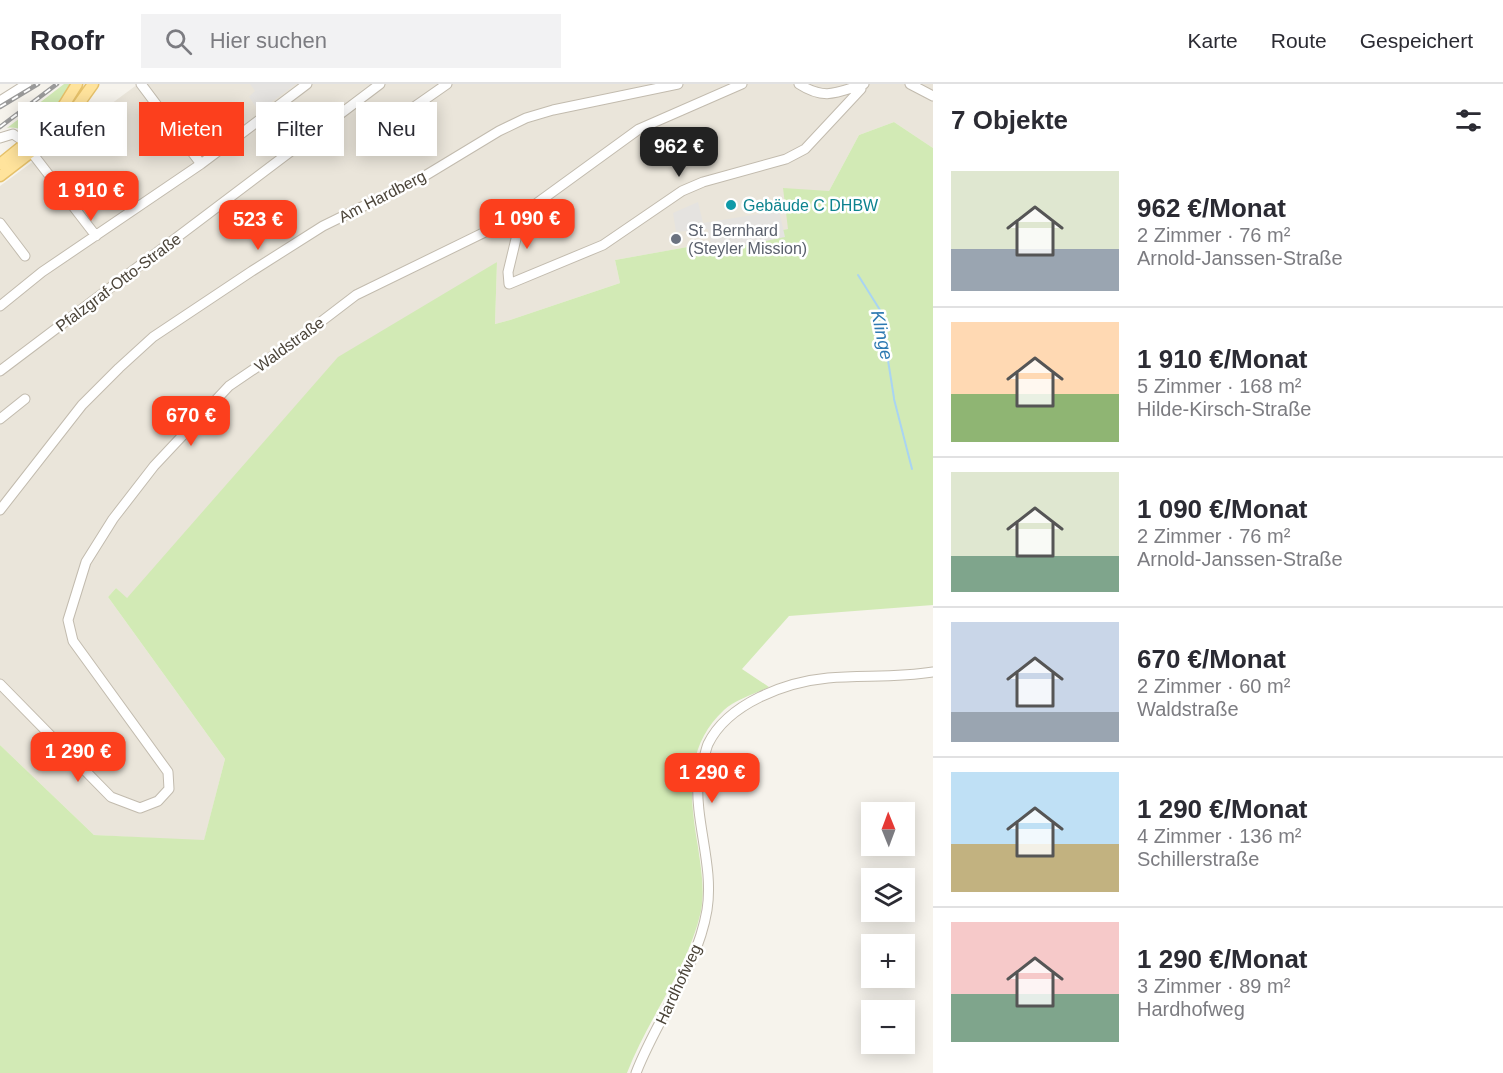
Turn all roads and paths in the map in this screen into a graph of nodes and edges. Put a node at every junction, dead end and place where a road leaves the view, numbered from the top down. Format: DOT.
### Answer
graph roads {
  1 [pos="27,84"];
  2 [pos="77,84"];
  3 [pos="93,84"];
  4 [pos="141,84"];
  5 [pos="307,84"];
  6 [pos="380,84"];
  7 [pos="447,84"];
  8 [pos="678,84"];
  9 [pos="742,84"];
  10 [pos="799,84"];
  11 [pos="910,84"];
  12 [pos="862,85"];
  13 [pos="933,96"];
  14 [pos="0,101"];
  15 [pos="66,102"];
  16 [pos="81,102"];
  17 [pos="421,102"];
  18 [pos="0,138"];
  19 [pos="18,139"];
  20 [pos="23,156"];
  21 [pos="28,156"];
  22 [pos="34,156"];
  23 [pos="0,164"];
  24 [pos="201,164"];
  25 [pos="0,176"];
  26 [pos="522,214"];
  27 [pos="0,223"];
  28 [pos="96,236"];
  29 [pos="25,256"];
  30 [pos="0,306"];
  31 [pos="0,371"];
  32 [pos="25,399"];
  33 [pos="0,419"];
  34 [pos="0,510"];
  35 [pos="933,672"];
  36 [pos="0,684"];
  37 [pos="636,1073"];
  1 -- 14 [label="street"];
  2 -- 15 [label="main road"];
  3 -- 16 [label="main road"];
  4 -- 24 [label="street"];
  5 -- 24 [label="street"];
  6 -- 31 [label="street, Pfalzgraf-Otto-Straße"];
  7 -- 17 [label="street"];
  8 -- 34 [label="street, Am Hardberg"];
  9 -- 26 [label="street, Waldstraße"];
  10 -- 12 [label="street"];
  11 -- 13 [label="street"];
  12 -- 26 [label="street"];
  18 -- 19 [label="street"];
  20 -- 23 [label="main road"];
  21 -- 25 [label="main road"];
  22 -- 28 [label="street"];
  24 -- 28 [label="street"];
  26 -- 36 [label="street, Waldstraße"];
  27 -- 29 [label="street"];
  28 -- 30 [label="street"];
  32 -- 33 [label="street"];
  35 -- 37 [label="street, Hardhofweg"];
}
